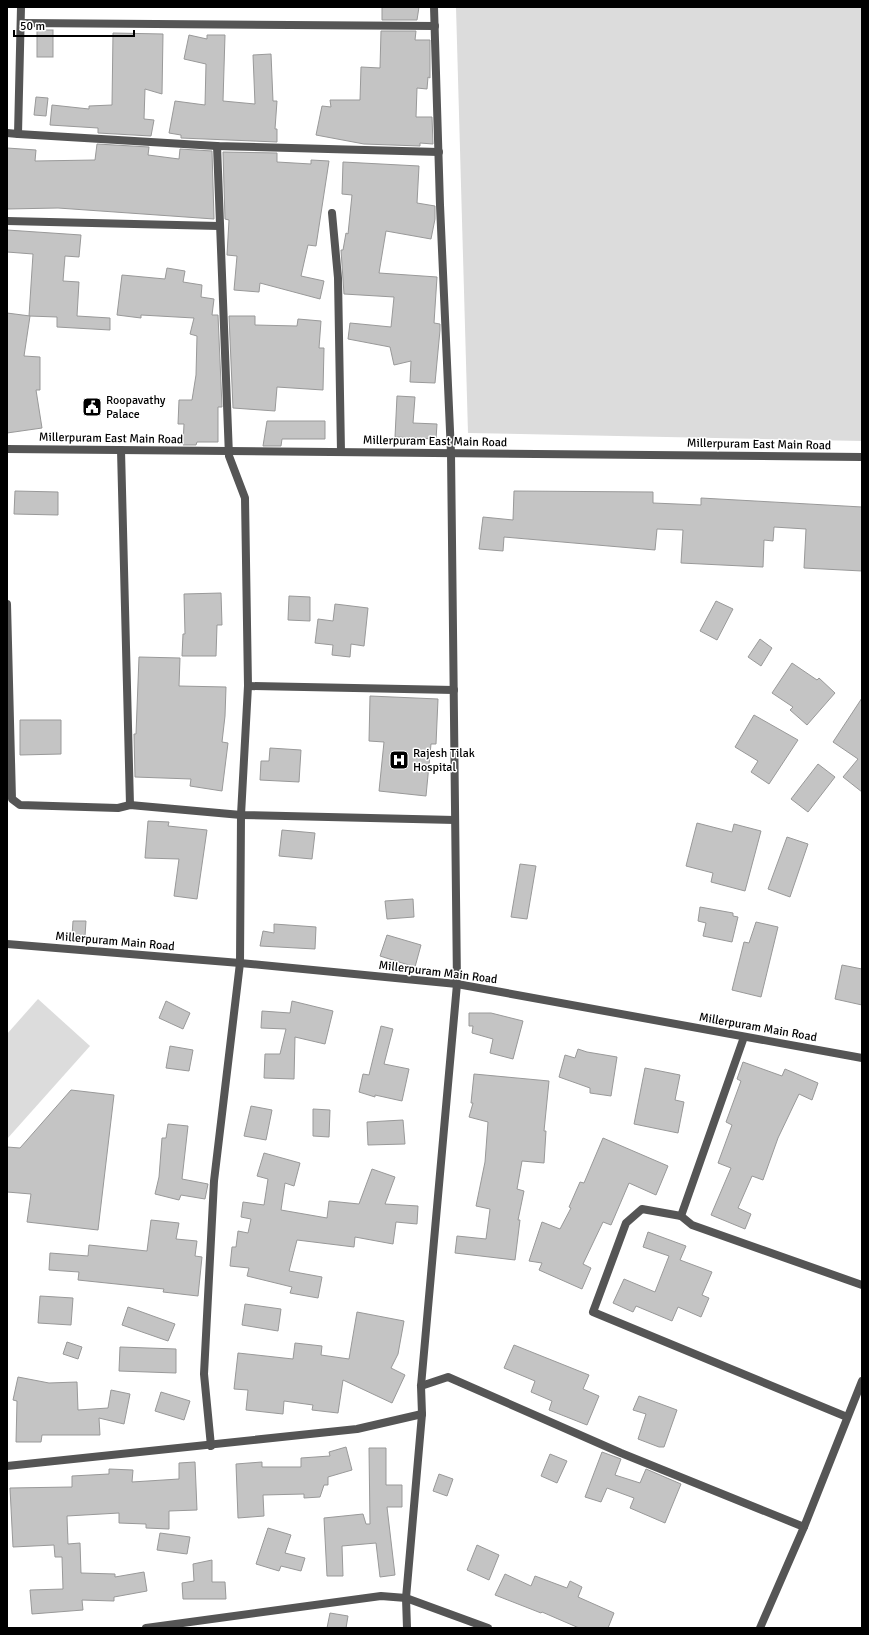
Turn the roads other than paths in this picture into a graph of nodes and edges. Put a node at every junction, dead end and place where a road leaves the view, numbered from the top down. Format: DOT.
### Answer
graph roads {
  1 [pos="21,7"];
  2 [pos="434,7"];
  3 [pos="21,23"];
  4 [pos="435,26"];
  5 [pos="7,133"];
  6 [pos="18,134"];
  7 [pos="217,146"];
  8 [pos="439,152"];
  9 [pos="332,213"];
  10 [pos="7,221"];
  11 [pos="219,226"];
  12 [pos="7,449"];
  13 [pos="121,450"];
  14 [pos="229,451"];
  15 [pos="341,452"];
  16 [pos="451,453"];
  17 [pos="862,458"];
  18 [pos="7,604"];
  19 [pos="248,686"];
  20 [pos="454,690"];
  21 [pos="130,805"];
  22 [pos="241,815"];
  23 [pos="455,820"];
  24 [pos="7,944"];
  25 [pos="240,963"];
  26 [pos="457,984"];
  27 [pos="744,1037"];
  28 [pos="862,1058"];
  29 [pos="681,1216"];
  30 [pos="862,1285"];
  31 [pos="862,1381"];
  32 [pos="421,1386"];
  33 [pos="422,1414"];
  34 [pos="847,1417"];
  35 [pos="211,1446"];
  36 [pos="7,1466"];
  37 [pos="804,1527"];
  38 [pos="406,1598"];
  39 [pos="171,1626"];
  40 [pos="146,1628"];
  41 [pos="407,1628"];
  42 [pos="488,1628"];
  43 [pos="760,1628"];
  1 -- 3 [label="street"];
  2 -- 4 [label="street"];
  3 -- 4 [label="street"];
  3 -- 6 [label="street"];
  4 -- 8 [label="street"];
  5 -- 6 [label="street"];
  6 -- 7 [label="street"];
  7 -- 8 [label="street"];
  7 -- 11 [label="street"];
  8 -- 16 [label="street"];
  9 -- 15 [label="street"];
  10 -- 11 [label="street"];
  11 -- 14 [label="street"];
  12 -- 13 [label="street, Millerpuram East Main Road"];
  13 -- 14 [label="street, Millerpuram East Main Road"];
  13 -- 21 [label="street"];
  14 -- 15 [label="street, Millerpuram East Main Road"];
  14 -- 19 [label="street"];
  15 -- 16 [label="street, Millerpuram East Main Road"];
  16 -- 17 [label="street, Millerpuram East Main Road"];
  16 -- 20 [label="street"];
  18 -- 21 [label="street"];
  19 -- 20 [label="street"];
  19 -- 22 [label="street"];
  20 -- 23 [label="street"];
  21 -- 22 [label="street"];
  22 -- 23 [label="street"];
  22 -- 25 [label="street"];
  23 -- 26 [label="street"];
  24 -- 25 [label="street, Millerpuram Main Road"];
  25 -- 26 [label="street, Millerpuram Main Road"];
  25 -- 35 [label="street"];
  26 -- 27 [label="street, Millerpuram Main Road"];
  26 -- 32 [label="street"];
  27 -- 28 [label="street, Millerpuram Main Road"];
  27 -- 29 [label="street"];
  29 -- 30 [label="street"];
  29 -- 34 [label="street"];
  31 -- 34 [label="street"];
  32 -- 33 [label="street"];
  32 -- 37 [label="street"];
  33 -- 35 [label="street"];
  33 -- 38 [label="street"];
  34 -- 37 [label="street"];
  35 -- 36 [label="street"];
  37 -- 43 [label="street"];
  38 -- 39 [label="street"];
  38 -- 41 [label="street"];
  38 -- 42 [label="street"];
  39 -- 40 [label="street"];
}
